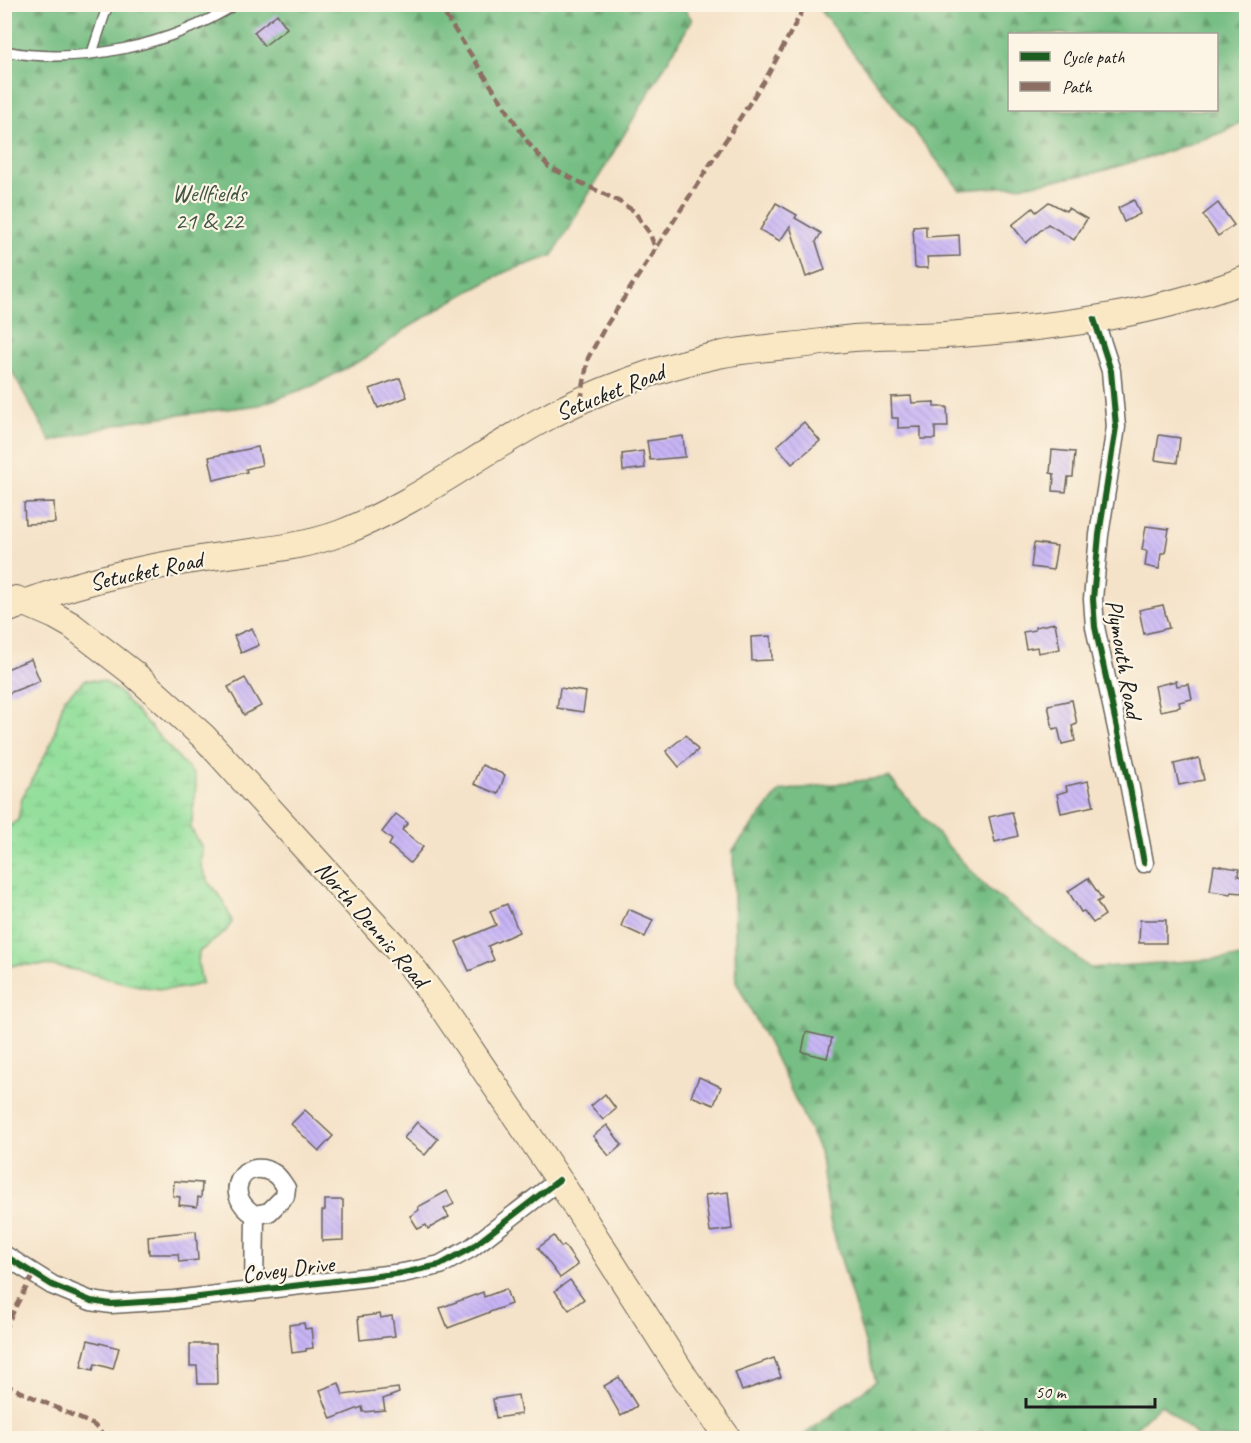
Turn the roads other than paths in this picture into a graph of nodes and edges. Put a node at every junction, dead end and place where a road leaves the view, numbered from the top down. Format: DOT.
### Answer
graph roads {
  1 [pos="108,4"];
  2 [pos="236,4"];
  3 [pos="4,51"];
  4 [pos="92,53"];
  5 [pos="1246,279"];
  6 [pos="1094,319"];
  7 [pos="11,602"];
  8 [pos="1144,863"];
  9 [pos="559,1179"];
  10 [pos="255,1215"];
  11 [pos="4,1255"];
  12 [pos="254,1291"];
  13 [pos="728,1438"];
  1 -- 4 [label="lane"];
  2 -- 4 [label="lane"];
  3 -- 4 [label="lane"];
  5 -- 6 [label="main road, Setucket Road"];
  6 -- 7 [label="main road, Setucket Road"];
  6 -- 8 [label="street, Plymouth Road"];
  7 -- 9 [label="main road, North Dennis Road"];
  9 -- 12 [label="street, Covey Drive"];
  9 -- 13 [label="main road, North Dennis Road"];
  10 -- 12 [label="street"];
  11 -- 12 [label="street, Covey Drive"];
}
